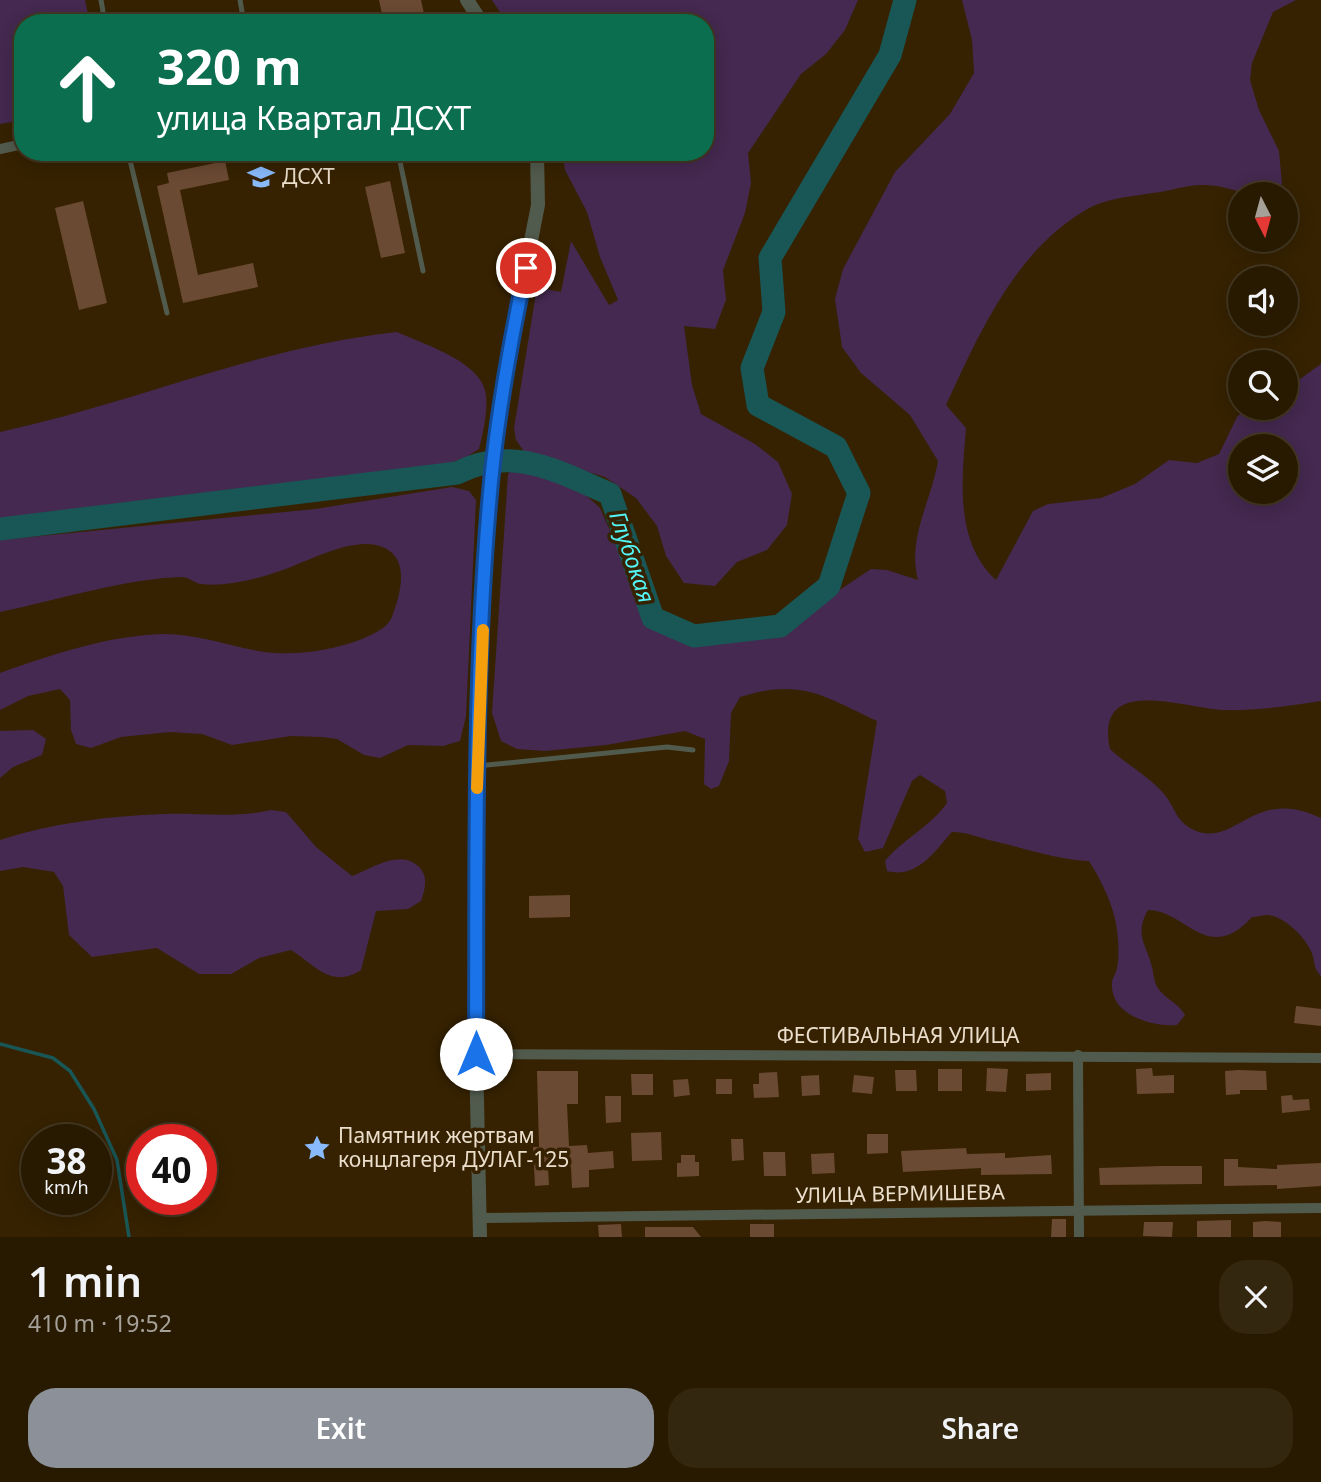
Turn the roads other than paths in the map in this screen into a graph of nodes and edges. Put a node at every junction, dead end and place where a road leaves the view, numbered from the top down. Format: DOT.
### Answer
graph roads {
  1 [pos="130,161"];
  2 [pos="400,161"];
  3 [pos="537,161"];
  4 [pos="423,271"];
  5 [pos="167,313"];
  6 [pos="692,750"];
  7 [pos="477,766"];
  8 [pos="476,1054"];
  9 [pos="1078,1055"];
  10 [pos="1321,1058"];
  11 [pos="1321,1208"];
  12 [pos="1079,1211"];
  13 [pos="479,1218"];
  14 [pos="480,1237"];
  15 [pos="1079,1237"];
  1 -- 5 [label="lane"];
  2 -- 4 [label="lane"];
  3 -- 7 [label="street"];
  6 -- 7 [label="lane"];
  7 -- 8 [label="street"];
  8 -- 9 [label="street, ФЕСТИВАЛЬНАЯ УЛИЦА"];
  8 -- 13 [label="street"];
  9 -- 10 [label="street, ФЕСТИВАЛЬНАЯ УЛИЦА"];
  9 -- 12 [label="street"];
  11 -- 12 [label="street, УЛИЦА ВЕРМИШЕВА"];
  12 -- 13 [label="street, УЛИЦА ВЕРМИШЕВА"];
  12 -- 15 [label="street"];
  13 -- 14 [label="street"];
}
